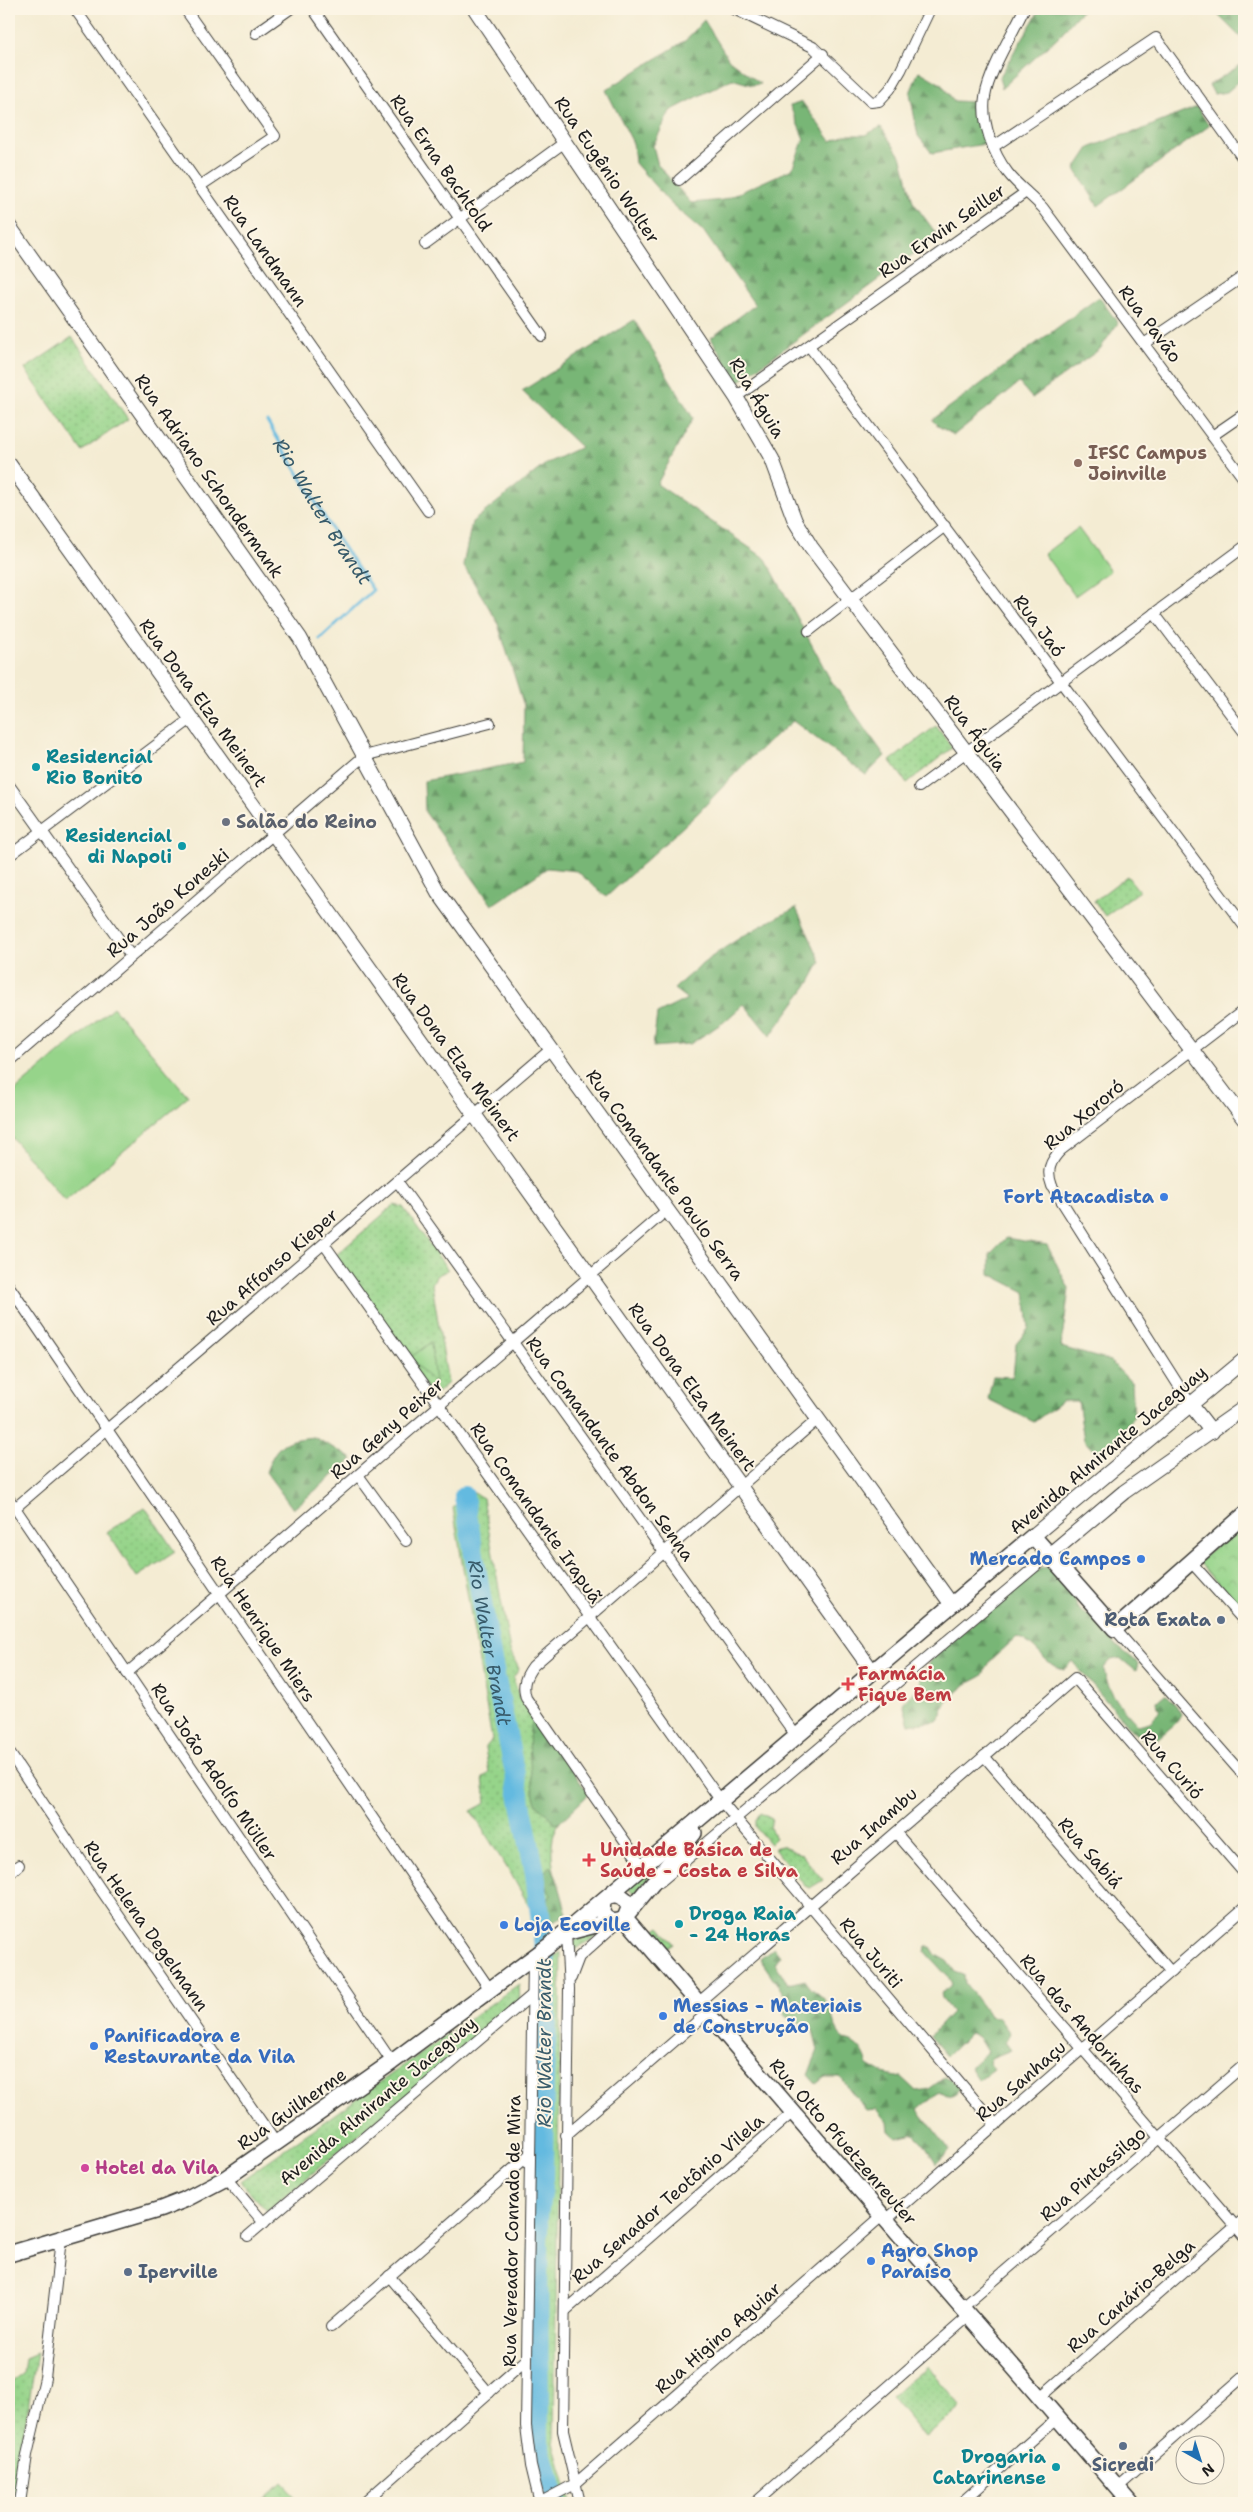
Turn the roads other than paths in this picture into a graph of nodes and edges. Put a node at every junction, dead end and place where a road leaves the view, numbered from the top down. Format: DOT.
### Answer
graph roads {
  1 [pos="75,9"];
  2 [pos="185,9"];
  3 [pos="290,9"];
  4 [pos="313,9"];
  5 [pos="475,9"];
  6 [pos="734,9"];
  7 [pos="930,9"];
  8 [pos="1024,9"];
  9 [pos="256,33"];
  10 [pos="823,54"];
  11 [pos="566,142"];
  12 [pos="994,147"];
  13 [pos="1244,160"];
  14 [pos="679,180"];
  15 [pos="200,186"];
  16 [pos="1026,192"];
  17 [pos="460,219"];
  18 [pos="9,226"];
  19 [pos="425,244"];
  20 [pos="1244,276"];
  21 [pos="542,336"];
  22 [pos="1144,344"];
  23 [pos="809,346"];
  24 [pos="708,352"];
  25 [pos="736,397"];
  26 [pos="1244,414"];
  27 [pos="1212,436"];
  28 [pos="9,464"];
  29 [pos="1244,479"];
  30 [pos="428,511"];
  31 [pos="944,526"];
  32 [pos="1244,547"];
  33 [pos="850,599"];
  34 [pos="1154,613"];
  35 [pos="809,631"];
  36 [pos="1061,682"];
  37 [pos="191,719"];
  38 [pos="490,723"];
  39 [pos="1244,732"];
  40 [pos="966,752"];
  41 [pos="364,756"];
  42 [pos="9,785"];
  43 [pos="919,787"];
  44 [pos="42,831"];
  45 [pos="273,834"];
  46 [pos="9,856"];
  47 [pos="1244,926"];
  48 [pos="131,956"];
  49 [pos="1244,1010"];
  50 [pos="551,1049"];
  51 [pos="1192,1050"];
  52 [pos="9,1062"];
  53 [pos="474,1115"];
  54 [pos="1244,1119"];
  55 [pos="397,1181"];
  56 [pos="667,1210"];
  57 [pos="324,1244"];
  58 [pos="590,1277"];
  59 [pos="9,1286"];
  60 [pos="513,1342"];
  61 [pos="1244,1360"];
  62 [pos="1191,1404"];
  63 [pos="439,1406"];
  64 [pos="1244,1408"];
  65 [pos="818,1419"];
  66 [pos="107,1430"];
  67 [pos="1212,1432"];
  68 [pos="358,1475"];
  69 [pos="740,1487"];
  70 [pos="9,1499"];
  71 [pos="15,1508"];
  72 [pos="1244,1515"];
  73 [pos="1033,1536"];
  74 [pos="406,1541"];
  75 [pos="664,1552"];
  76 [pos="1049,1555"];
  77 [pos="1192,1562"];
  78 [pos="219,1594"];
  79 [pos="952,1605"];
  80 [pos="590,1617"];
  81 [pos="1244,1621"];
  82 [pos="1115,1629"];
  83 [pos="873,1672"];
  84 [pos="127,1673"];
  85 [pos="1075,1678"];
  86 [pos="797,1737"];
  87 [pos="9,1752"];
  88 [pos="984,1756"];
  89 [pos="1244,1776"];
  90 [pos="721,1802"];
  91 [pos="736,1819"];
  92 [pos="896,1833"];
  93 [pos="20,1865"];
  94 [pos="644,1867"];
  95 [pos="1244,1873"];
  96 [pos="9,1874"];
  97 [pos="644,1896"];
  98 [pos="606,1898"];
  99 [pos="810,1906"];
  100 [pos="1244,1908"];
  101 [pos="621,1918"];
  102 [pos="566,1933"];
  103 [pos="536,1957"];
  104 [pos="1171,1972"];
  105 [pos="569,1989"];
  106 [pos="491,1991"];
  107 [pos="532,1995"];
  108 [pos="702,2008"];
  109 [pos="1082,2049"];
  110 [pos="392,2062"];
  111 [pos="1244,2065"];
  112 [pos="793,2112"];
  113 [pos="996,2125"];
  114 [pos="566,2135"];
  115 [pos="1160,2138"];
  116 [pos="276,2143"];
  117 [pos="529,2155"];
  118 [pos="226,2178"];
  119 [pos="884,2218"];
  120 [pos="1244,2219"];
  121 [pos="264,2223"];
  122 [pos="1236,2226"];
  123 [pos="248,2236"];
  124 [pos="1244,2236"];
  125 [pos="62,2238"];
  126 [pos="9,2254"];
  127 [pos="389,2276"];
  128 [pos="564,2311"];
  129 [pos="966,2312"];
  130 [pos="331,2327"];
  131 [pos="526,2360"];
  132 [pos="1244,2376"];
  133 [pos="489,2393"];
  134 [pos="1040,2398"];
  135 [pos="1057,2418"];
  136 [pos="575,2484"];
  137 [pos="1116,2486"];
  138 [pos="20,2503"];
  139 [pos="364,2503"];
  140 [pos="540,2503"];
  141 [pos="580,2503"];
  142 [pos="755,2503"];
  143 [pos="961,2503"];
  144 [pos="1131,2503"];
  1 -- 15 [label="street, Rua Landmann"];
  2 -- 15 [label="street"];
  3 -- 9 [label="street"];
  4 -- 17 [label="street, Rua Erna Bachtold"];
  5 -- 11 [label="street, Rua Eugênio Wolter"];
  6 -- 10 [label="street"];
  7 -- 10 [label="street"];
  8 -- 12 [label="street, Rua Erwin Seiller"];
  10 -- 14 [label="street"];
  11 -- 17 [label="street"];
  11 -- 24 [label="street, Rua Eugênio Wolter"];
  12 -- 13 [label="street"];
  12 -- 16 [label="street, Rua Erwin Seiller"];
  15 -- 30 [label="street, Rua Landmann"];
  16 -- 22 [label="street, Rua Pavão"];
  16 -- 23 [label="street, Rua Erwin Seiller"];
  17 -- 19 [label="street"];
  17 -- 21 [label="street, Rua Erna Bachtold"];
  18 -- 41 [label="street, Rua Adriano Schondermank"];
  20 -- 22 [label="street"];
  22 -- 27 [label="street, Rua Pavão"];
  23 -- 25 [label="street, Rua Erwin Seiller"];
  23 -- 31 [label="street, Rua Jaó"];
  24 -- 25 [label="street, Rua Águia"];
  25 -- 33 [label="street, Rua Águia"];
  26 -- 27 [label="street"];
  27 -- 29 [label="street, Rua Pavão"];
  28 -- 37 [label="street, Rua Dona Elza Meinert"];
  31 -- 33 [label="street"];
  31 -- 36 [label="street, Rua Jaó"];
  32 -- 34 [label="street"];
  33 -- 35 [label="street"];
  33 -- 40 [label="street, Rua Águia"];
  34 -- 36 [label="street"];
  34 -- 39 [label="street"];
  36 -- 40 [label="street"];
  36 -- 47 [label="street, Rua Jaó"];
  37 -- 44 [label="street"];
  37 -- 45 [label="street, Rua Dona Elza Meinert"];
  38 -- 41 [label="street, Rua João Koneski"];
  40 -- 43 [label="street"];
  40 -- 51 [label="street, Rua Águia"];
  41 -- 45 [label="street, Rua João Koneski"];
  41 -- 50 [label="street, Rua Comandante Paulo Serra"];
  42 -- 44 [label="street"];
  44 -- 46 [label="street"];
  44 -- 48 [label="street"];
  45 -- 48 [label="street, Rua João Koneski"];
  45 -- 53 [label="street, Rua Dona Elza Meinert"];
  48 -- 52 [label="street, Rua João Koneski"];
  49 -- 51 [label="street, Rua Xororó"];
  50 -- 53 [label="street, Rua Affonso Kieper"];
  50 -- 56 [label="street, Rua Comandante Paulo Serra"];
  51 -- 54 [label="street, Rua Águia"];
  51 -- 62 [label="street, Rua Xororó"];
  53 -- 55 [label="street, Rua Affonso Kieper"];
  53 -- 58 [label="street, Rua Dona Elza Meinert"];
  55 -- 57 [label="street, Rua Affonso Kieper"];
  55 -- 60 [label="street, Rua Comandante Abdon Senna"];
  56 -- 58 [label="street, Rua Geny Peixer"];
  56 -- 65 [label="street, Rua Comandante Paulo Serra"];
  57 -- 63 [label="street, Rua Comandante Irapuã"];
  57 -- 66 [label="street, Rua Affonso Kieper"];
  58 -- 60 [label="street, Rua Geny Peixer"];
  58 -- 69 [label="street, Rua Dona Elza Meinert"];
  59 -- 66 [label="street, Rua Henrique Miers"];
  60 -- 63 [label="street, Rua Geny Peixer"];
  60 -- 75 [label="street, Rua Comandante Abdon Senna"];
  61 -- 62 [label="street, Avenida Almirante Jaceguay"];
  62 -- 67 [label="street"];
  62 -- 73 [label="street, Avenida Almirante Jaceguay"];
  63 -- 68 [label="street, Rua Geny Peixer"];
  63 -- 80 [label="street, Rua Comandante Irapuã"];
  64 -- 67 [label="street, Avenida Almirante Jaceguay"];
  65 -- 69 [label="street"];
  65 -- 79 [label="street, Rua Comandante Paulo Serra"];
  66 -- 71 [label="street, Rua Affonso Kieper"];
  66 -- 78 [label="street, Rua Henrique Miers"];
  67 -- 76 [label="street, Avenida Almirante Jaceguay"];
  68 -- 74 [label="street"];
  68 -- 78 [label="street, Rua Geny Peixer"];
  69 -- 75 [label="street"];
  69 -- 83 [label="street, Rua Dona Elza Meinert"];
  70 -- 71 [label="street, Rua João Adolfo Müller"];
  71 -- 84 [label="street, Rua João Adolfo Müller"];
  72 -- 77 [label="main road"];
  73 -- 76 [label="main road"];
  73 -- 79 [label="main road, Avenida Almirante Jaceguay"];
  75 -- 80 [label="street"];
  75 -- 86 [label="street, Rua Comandante Abdon Senna"];
  76 -- 82 [label="main road"];
  76 -- 91 [label="street, Avenida Almirante Jaceguay"];
  77 -- 81 [label="street"];
  77 -- 82 [label="main road"];
  78 -- 84 [label="street, Rua Geny Peixer"];
  78 -- 106 [label="street, Rua Henrique Miers"];
  79 -- 83 [label="main road, Avenida Almirante Jaceguay"];
  80 -- 90 [label="street, Rua Comandante Irapuã"];
  80 -- 94 [label="street"];
  82 -- 89 [label="street"];
  83 -- 86 [label="main road, Avenida Almirante Jaceguay"];
  84 -- 110 [label="street, Rua João Adolfo Müller"];
  85 -- 88 [label="street, Rua Inambu"];
  85 -- 95 [label="street, Rua Curió"];
  86 -- 90 [label="main road, Avenida Almirante Jaceguay"];
  87 -- 116 [label="street, Rua Helena Degelmann"];
  88 -- 92 [label="street, Rua Inambu"];
  88 -- 104 [label="street, Rua Sabiá"];
  90 -- 91 [label="street, Rua Juriti"];
  90 -- 94 [label="main road, Avenida Almirante Jaceguay"];
  90 -- 97 [label="main road, Avenida Almirante Jaceguay"];
  91 -- 97 [label="street, Avenida Almirante Jaceguay"];
  91 -- 99 [label="street, Rua Juriti"];
  92 -- 99 [label="street, Rua Inambu"];
  92 -- 109 [label="street, Rua das Andorinhas"];
  93 -- 96 [label="street"];
  94 -- 98 [label="main road, Avenida Almirante Jaceguay"];
  97 -- 101 [label="main road, Avenida Almirante Jaceguay"];
  98 -- 101 [label="main road"];
  98 -- 101 [label="main road, Rua Otto Pfuetzenreuter"];
  98 -- 102 [label="main road, Rua Guilherme"];
  99 -- 108 [label="street, Rua Inambu"];
  99 -- 113 [label="street, Rua Juriti"];
  100 -- 104 [label="street, Rua Sanhaçu"];
  101 -- 102 [label="main road, Rua Guilherme"];
  101 -- 105 [label="street, Avenida Almirante Jaceguay"];
  101 -- 108 [label="main road, Rua Otto Pfuetzenreuter"];
  102 -- 103 [label="main road, Rua Guilherme"];
  102 -- 105 [label="street"];
  103 -- 106 [label="main road, Rua Guilherme"];
  103 -- 107 [label="street, Rua Vereador Conrado de Mira"];
  104 -- 109 [label="street, Rua Sanhaçu"];
  105 -- 114 [label="street"];
  106 -- 110 [label="main road, Rua Guilherme"];
  107 -- 117 [label="street, Rua Vereador Conrado de Mira"];
  107 -- 121 [label="street, Avenida Almirante Jaceguay"];
  108 -- 112 [label="main road, Rua Otto Pfuetzenreuter"];
  108 -- 114 [label="street, Rua Inambu"];
  109 -- 113 [label="street, Rua Sanhaçu"];
  109 -- 115 [label="street, Rua das Andorinhas"];
  110 -- 116 [label="main road, Rua Guilherme"];
  111 -- 115 [label="street, Rua Pintassilgo"];
  112 -- 119 [label="main road, Rua Otto Pfuetzenreuter"];
  112 -- 128 [label="street, Rua Senador Teotônio Vilela"];
  113 -- 119 [label="street, Rua Sanhaçu"];
  114 -- 128 [label="street"];
  115 -- 122 [label="street, Rua das Andorinhas"];
  115 -- 129 [label="street, Rua Pintassilgo"];
  116 -- 118 [label="main road, Rua Guilherme"];
  117 -- 127 [label="street"];
  117 -- 131 [label="street, Rua Vereador Conrado de Mira"];
  118 -- 121 [label="street"];
  118 -- 125 [label="main road, Rua Guilherme"];
  119 -- 129 [label="main road, Rua Otto Pfuetzenreuter"];
  119 -- 136 [label="street, Rua Higino Aguiar"];
  120 -- 122 [label="street, Rua Canário-Belga"];
  121 -- 123 [label="street, Avenida Almirante Jaceguay"];
  122 -- 124 [label="street, Rua das Andorinhas"];
  122 -- 134 [label="street, Rua Canário-Belga"];
  125 -- 126 [label="main road, Rua Guilherme"];
  125 -- 138 [label="street"];
  127 -- 130 [label="street"];
  127 -- 133 [label="street"];
  128 -- 136 [label="street"];
  129 -- 134 [label="main road, Rua Otto Pfuetzenreuter"];
  129 -- 142 [label="street, Rua Pintassilgo"];
  131 -- 133 [label="street"];
  131 -- 140 [label="street, Rua Vereador Conrado de Mira"];
  132 -- 137 [label="street"];
  133 -- 139 [label="street"];
  134 -- 135 [label="main road, Rua Otto Pfuetzenreuter"];
  135 -- 137 [label="main road, Rua Otto Pfuetzenreuter"];
  135 -- 143 [label="street"];
  136 -- 140 [label="street, Rua Higino Aguiar"];
  136 -- 141 [label="street"];
  137 -- 144 [label="main road, Rua Otto Pfuetzenreuter"];
}
